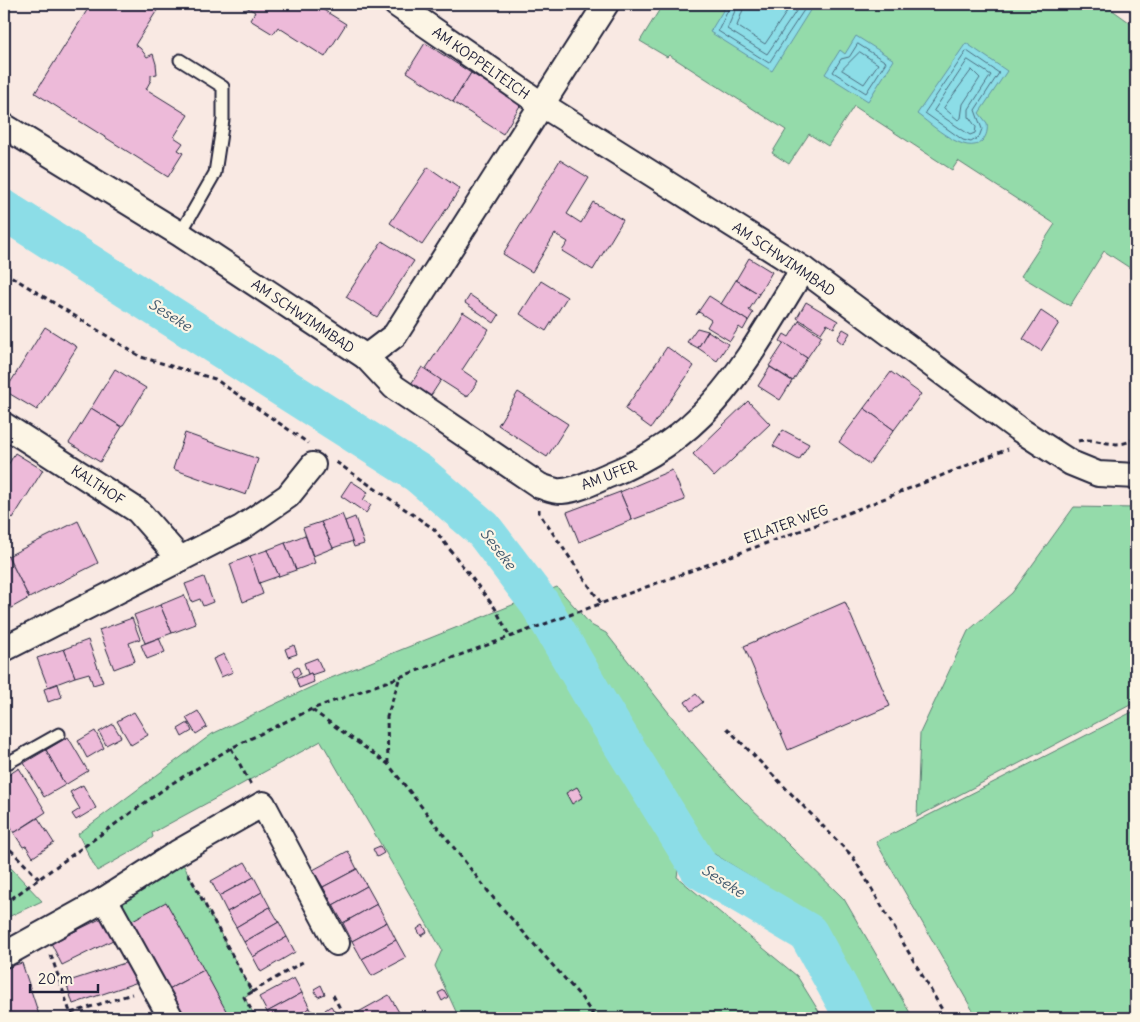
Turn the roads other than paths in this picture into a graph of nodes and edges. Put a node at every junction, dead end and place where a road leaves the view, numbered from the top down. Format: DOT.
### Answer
graph roads {
  1 [pos="396,4"];
  2 [pos="606,4"];
  3 [pos="180,60"];
  4 [pos="541,104"];
  5 [pos="4,126"];
  6 [pos="180,234"];
  7 [pos="803,269"];
  8 [pos="366,357"];
  9 [pos="4,425"];
  10 [pos="318,456"];
  11 [pos="1136,476"];
  12 [pos="180,559"];
  13 [pos="4,649"];
  14 [pos="59,734"];
  15 [pos="4,765"];
  16 [pos="105,899"];
  17 [pos="337,943"];
  18 [pos="4,955"];
  19 [pos="171,1018"];
  1 -- 4 [label="street, AM KOPPELTEICH"];
  2 -- 4 [label="street, AM SCHWIMMBAD"];
  3 -- 6 [label="lane"];
  4 -- 7 [label="street, AM SCHWIMMBAD"];
  4 -- 8 [label="street, AM SCHWIMMBAD"];
  5 -- 6 [label="street, AM SCHWIMMBAD"];
  6 -- 8 [label="street, AM SCHWIMMBAD"];
  7 -- 8 [label="street, AM UFER"];
  7 -- 11 [label="street, AM SCHWIMMBAD"];
  9 -- 12 [label="street, KALTHOF"];
  10 -- 12 [label="street"];
  12 -- 13 [label="street"];
  14 -- 15 [label="lane"];
  16 -- 17 [label="street"];
  16 -- 18 [label="street"];
  16 -- 19 [label="street"];
}
